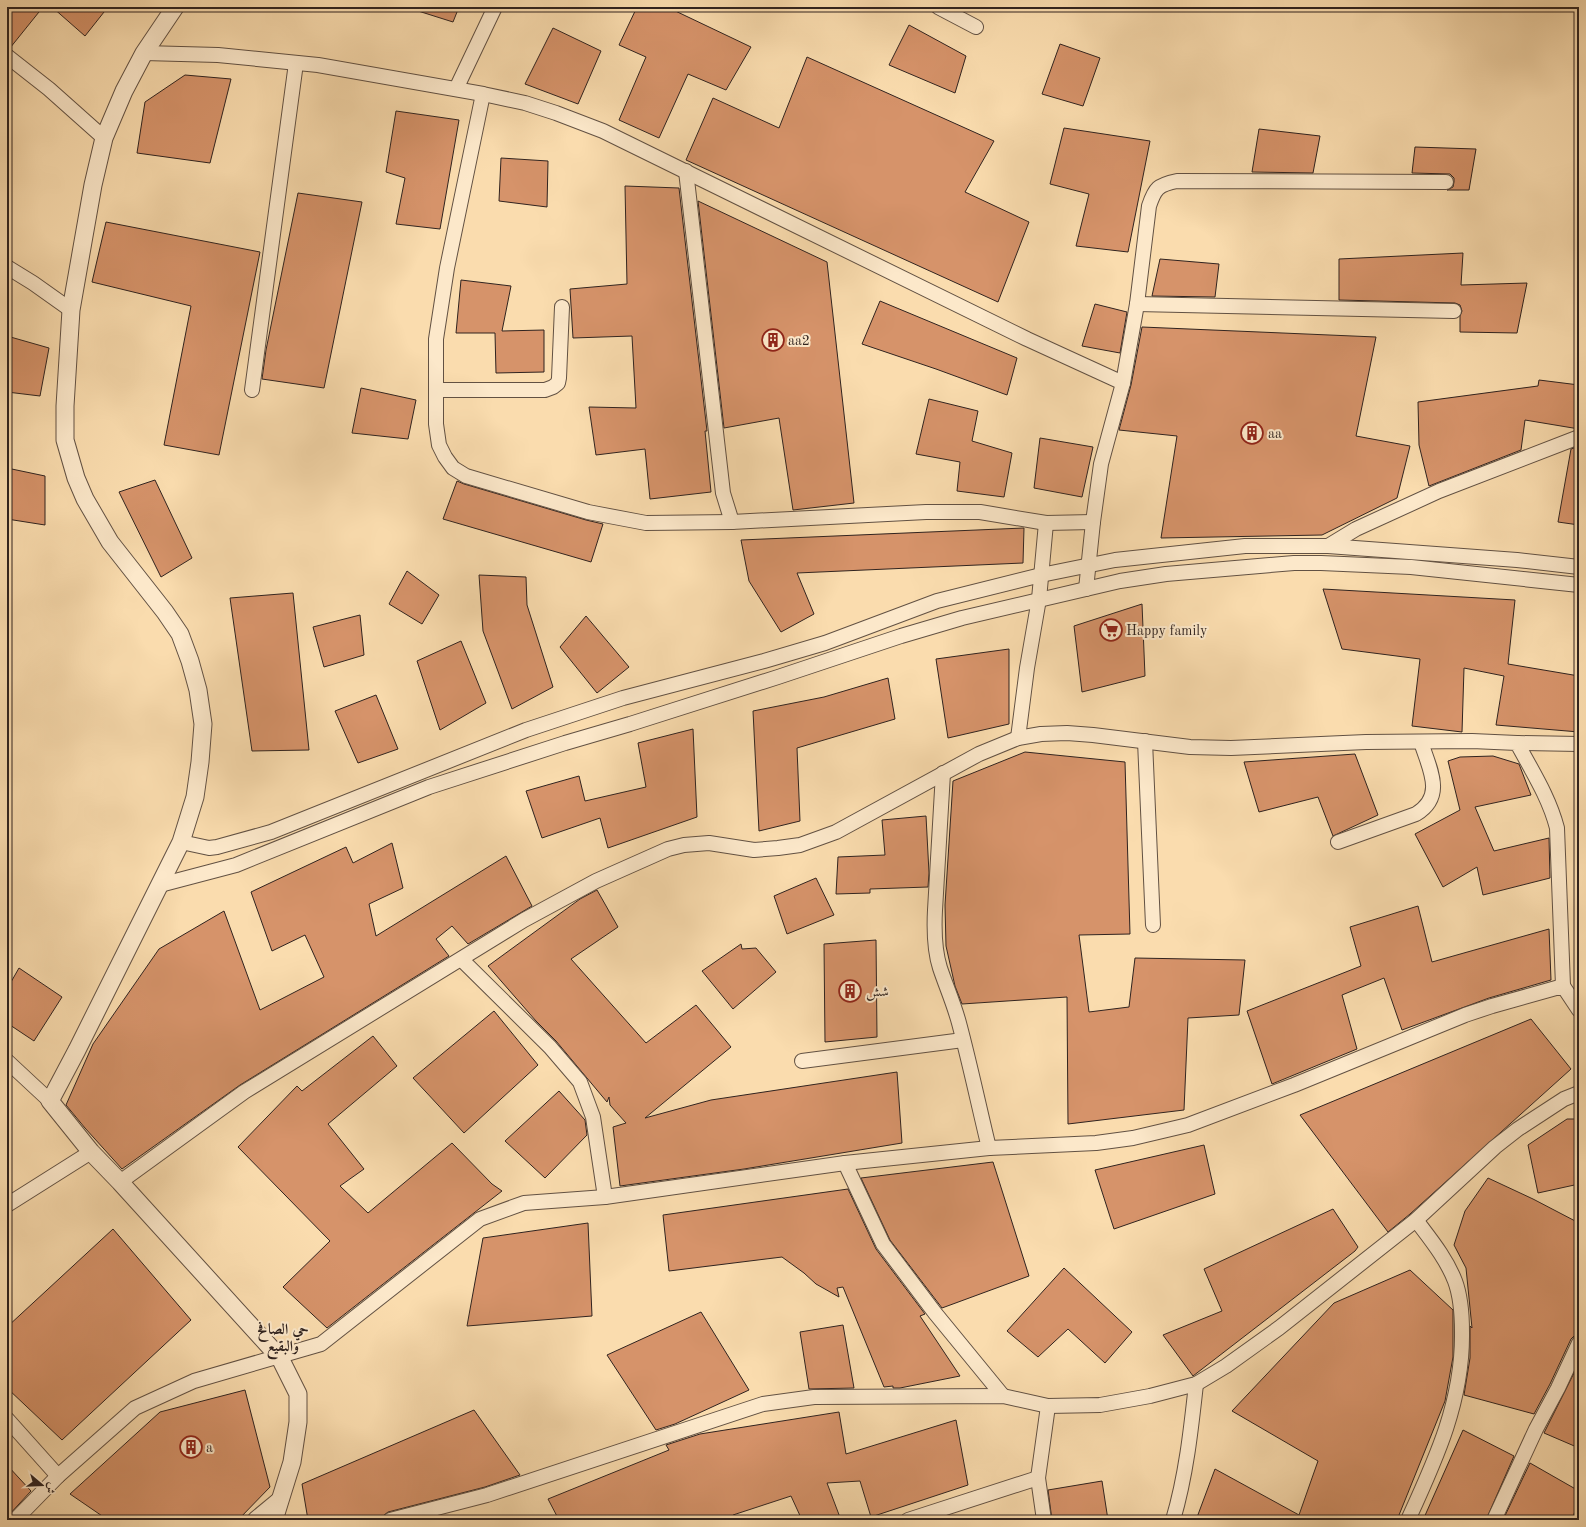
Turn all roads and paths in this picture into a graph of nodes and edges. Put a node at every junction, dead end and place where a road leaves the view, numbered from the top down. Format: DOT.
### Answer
graph roads {
  1 [pos="175,7"];
  2 [pos="495,7"];
  3 [pos="938,7"];
  4 [pos="976,27"];
  5 [pos="144,53"];
  6 [pos="7,56"];
  7 [pos="296,63"];
  8 [pos="456,89"];
  9 [pos="482,94"];
  10 [pos="104,138"];
  11 [pos="686,171"];
  12 [pos="1446,182"];
  13 [pos="7,268"];
  14 [pos="1137,304"];
  15 [pos="562,307"];
  16 [pos="71,310"];
  17 [pos="1454,310"];
  18 [pos="1123,383"];
  19 [pos="252,390"];
  20 [pos="436,390"];
  21 [pos="1579,436"];
  22 [pos="732,522"];
  23 [pos="1093,522"];
  24 [pos="1046,523"];
  25 [pos="1328,546"];
  26 [pos="1223,548"];
  27 [pos="1088,566"];
  28 [pos="1579,567"];
  29 [pos="1223,570"];
  30 [pos="1041,576"];
  31 [pos="1579,584"];
  32 [pos="1086,589"];
  33 [pos="1040,599"];
  34 [pos="1018,738"];
  35 [pos="1145,741"];
  36 [pos="1421,742"];
  37 [pos="1517,743"];
  38 [pos="1579,744"];
  39 [pos="943,773"];
  40 [pos="181,842"];
  41 [pos="1338,842"];
  42 [pos="160,884"];
  43 [pos="1153,925"];
  44 [pos="462,960"];
  45 [pos="1563,986"];
  46 [pos="1579,1010"];
  47 [pos="963,1040"];
  48 [pos="7,1061"];
  49 [pos="802,1061"];
  50 [pos="1579,1093"];
  51 [pos="50,1101"];
  52 [pos="989,1148"];
  53 [pos="90,1152"];
  54 [pos="845,1163"];
  55 [pos="120,1182"];
  56 [pos="605,1197"];
  57 [pos="7,1205"];
  58 [pos="1416,1220"];
  59 [pos="1579,1343"];
  60 [pos="280,1358"];
  61 [pos="1196,1384"];
  62 [pos="1003,1396"];
  63 [pos="1048,1406"];
  64 [pos="7,1419"];
  65 [pos="58,1476"];
  66 [pos="1038,1478"];
  67 [pos="279,1501"];
  68 [pos="15,1520"];
  69 [pos="256,1520"];
  70 [pos="274,1520"];
  71 [pos="390,1520"];
  72 [pos="908,1520"];
  73 [pos="1044,1520"];
  74 [pos="1173,1520"];
  75 [pos="1408,1520"];
  76 [pos="1494,1520"];
  1 -- 5 [label="street"];
  2 -- 8 [label="street"];
  3 -- 4 [label="street"];
  5 -- 7 [label="street"];
  5 -- 10 [label="street"];
  6 -- 10 [label="street"];
  7 -- 8 [label="street"];
  7 -- 19 [label="street"];
  8 -- 9 [label="street"];
  9 -- 11 [label="street"];
  9 -- 20 [label="street"];
  10 -- 16 [label="street"];
  11 -- 18 [label="street"];
  11 -- 22 [label="street"];
  12 -- 14 [label="street"];
  13 -- 16 [label="street"];
  14 -- 17 [label="street"];
  14 -- 18 [label="street"];
  15 -- 20 [label="street"];
  16 -- 40 [label="street"];
  18 -- 23 [label="street"];
  20 -- 22 [label="street"];
  21 -- 25 [label="street"];
  22 -- 24 [label="street"];
  23 -- 24 [label="street"];
  23 -- 27 [label="street"];
  24 -- 30 [label="street"];
  25 -- 26 [label="street"];
  25 -- 28 [label="street"];
  26 -- 27 [label="street"];
  26 -- 29 [label="street"];
  27 -- 30 [label="street"];
  27 -- 32 [label="street"];
  29 -- 31 [label="street"];
  29 -- 32 [label="street"];
  30 -- 33 [label="street"];
  30 -- 40 [label="street"];
  32 -- 33 [label="street"];
  33 -- 34 [label="street"];
  33 -- 42 [label="street"];
  34 -- 35 [label="street"];
  34 -- 39 [label="street"];
  35 -- 36 [label="street"];
  35 -- 43 [label="street"];
  36 -- 37 [label="street"];
  36 -- 41 [label="street"];
  37 -- 38 [label="street"];
  37 -- 45 [label="street"];
  39 -- 44 [label="street"];
  39 -- 47 [label="street"];
  40 -- 42 [label="street"];
  42 -- 51 [label="street"];
  44 -- 55 [label="street"];
  44 -- 56 [label="street"];
  45 -- 46 [label="street"];
  45 -- 52 [label="street"];
  47 -- 49 [label="street"];
  47 -- 52 [label="street"];
  48 -- 51 [label="street"];
  50 -- 58 [label="street"];
  51 -- 53 [label="street"];
  52 -- 54 [label="street"];
  53 -- 55 [label="street"];
  53 -- 57 [label="street"];
  54 -- 56 [label="street"];
  54 -- 62 [label="street"];
  55 -- 60 [label="street"];
  56 -- 60 [label="street"];
  58 -- 61 [label="street"];
  58 -- 75 [label="street"];
  59 -- 76 [label="street"];
  60 -- 65 [label="street"];
  60 -- 67 [label="street"];
  61 -- 63 [label="street"];
  61 -- 74 [label="street"];
  62 -- 63 [label="street"];
  62 -- 71 [label="street"];
  63 -- 66 [label="street"];
  64 -- 65 [label="street"];
  65 -- 68 [label="street"];
  66 -- 72 [label="street"];
  66 -- 73 [label="street"];
  67 -- 69 [label="street"];
  67 -- 70 [label="street"];
}
